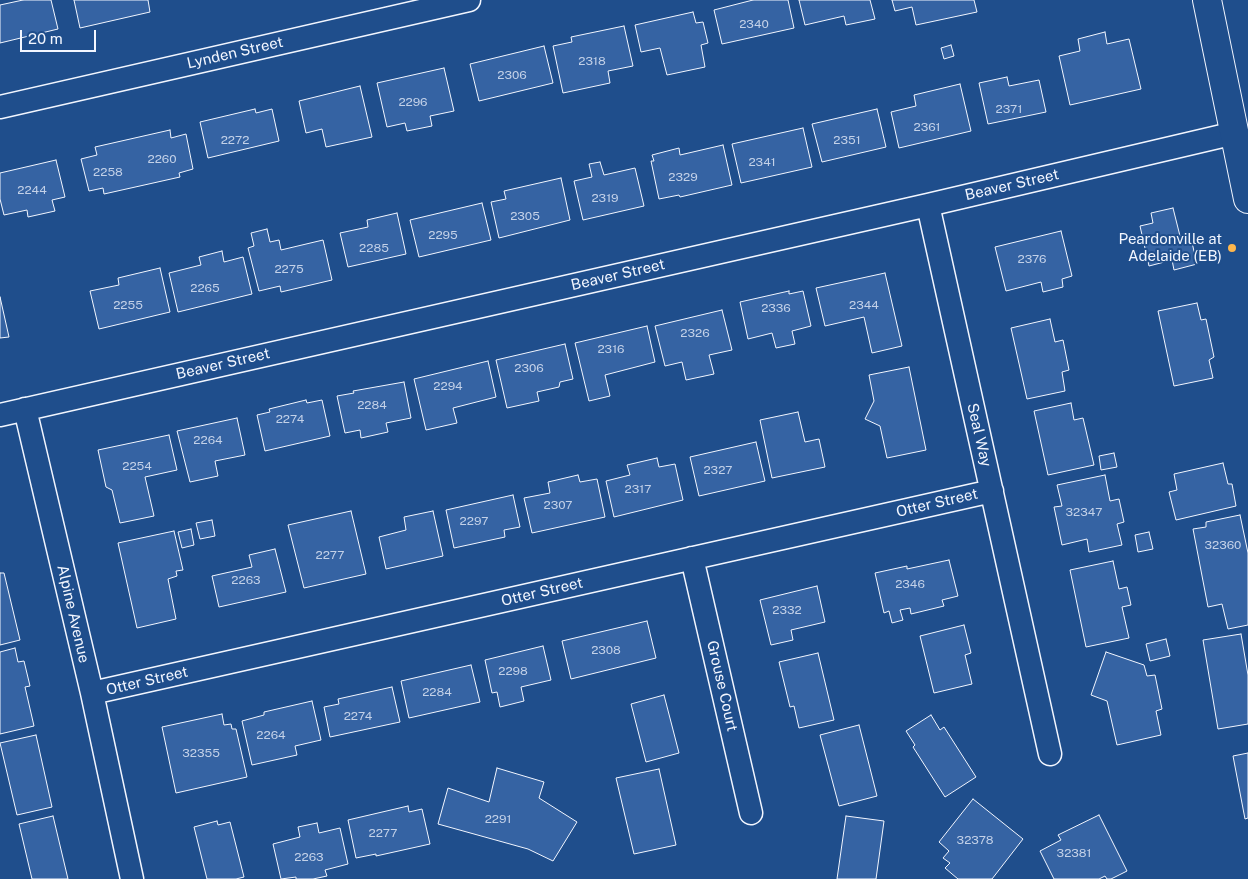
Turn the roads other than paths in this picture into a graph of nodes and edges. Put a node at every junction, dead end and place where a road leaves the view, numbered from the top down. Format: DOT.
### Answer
graph roads {
  1 [pos="469,0"];
  2 [pos="1207,0"];
  3 [pos="0,107"];
  4 [pos="1235,133"];
  5 [pos="1248,199"];
  6 [pos="928,205"];
  7 [pos="25,409"];
  8 [pos="0,415"];
  9 [pos="992,491"];
  10 [pos="692,558"];
  11 [pos="92,694"];
  12 [pos="1050,754"];
  13 [pos="751,813"];
  14 [pos="132,879"];
  1 -- 3 [label="street, Lynden Street"];
  2 -- 4 [label="main road"];
  4 -- 5 [label="main road"];
  4 -- 6 [label="street, Beaver Street"];
  6 -- 7 [label="street, Beaver Street"];
  6 -- 9 [label="street, Seal Way"];
  7 -- 8 [label="street, Beaver Street"];
  7 -- 11 [label="street, Alpine Avenue"];
  9 -- 10 [label="street, Otter Street"];
  9 -- 12 [label="street, Seal Way"];
  10 -- 11 [label="street, Otter Street"];
  10 -- 13 [label="street, Grouse Court"];
  11 -- 14 [label="street, Alpine Avenue"];
}
